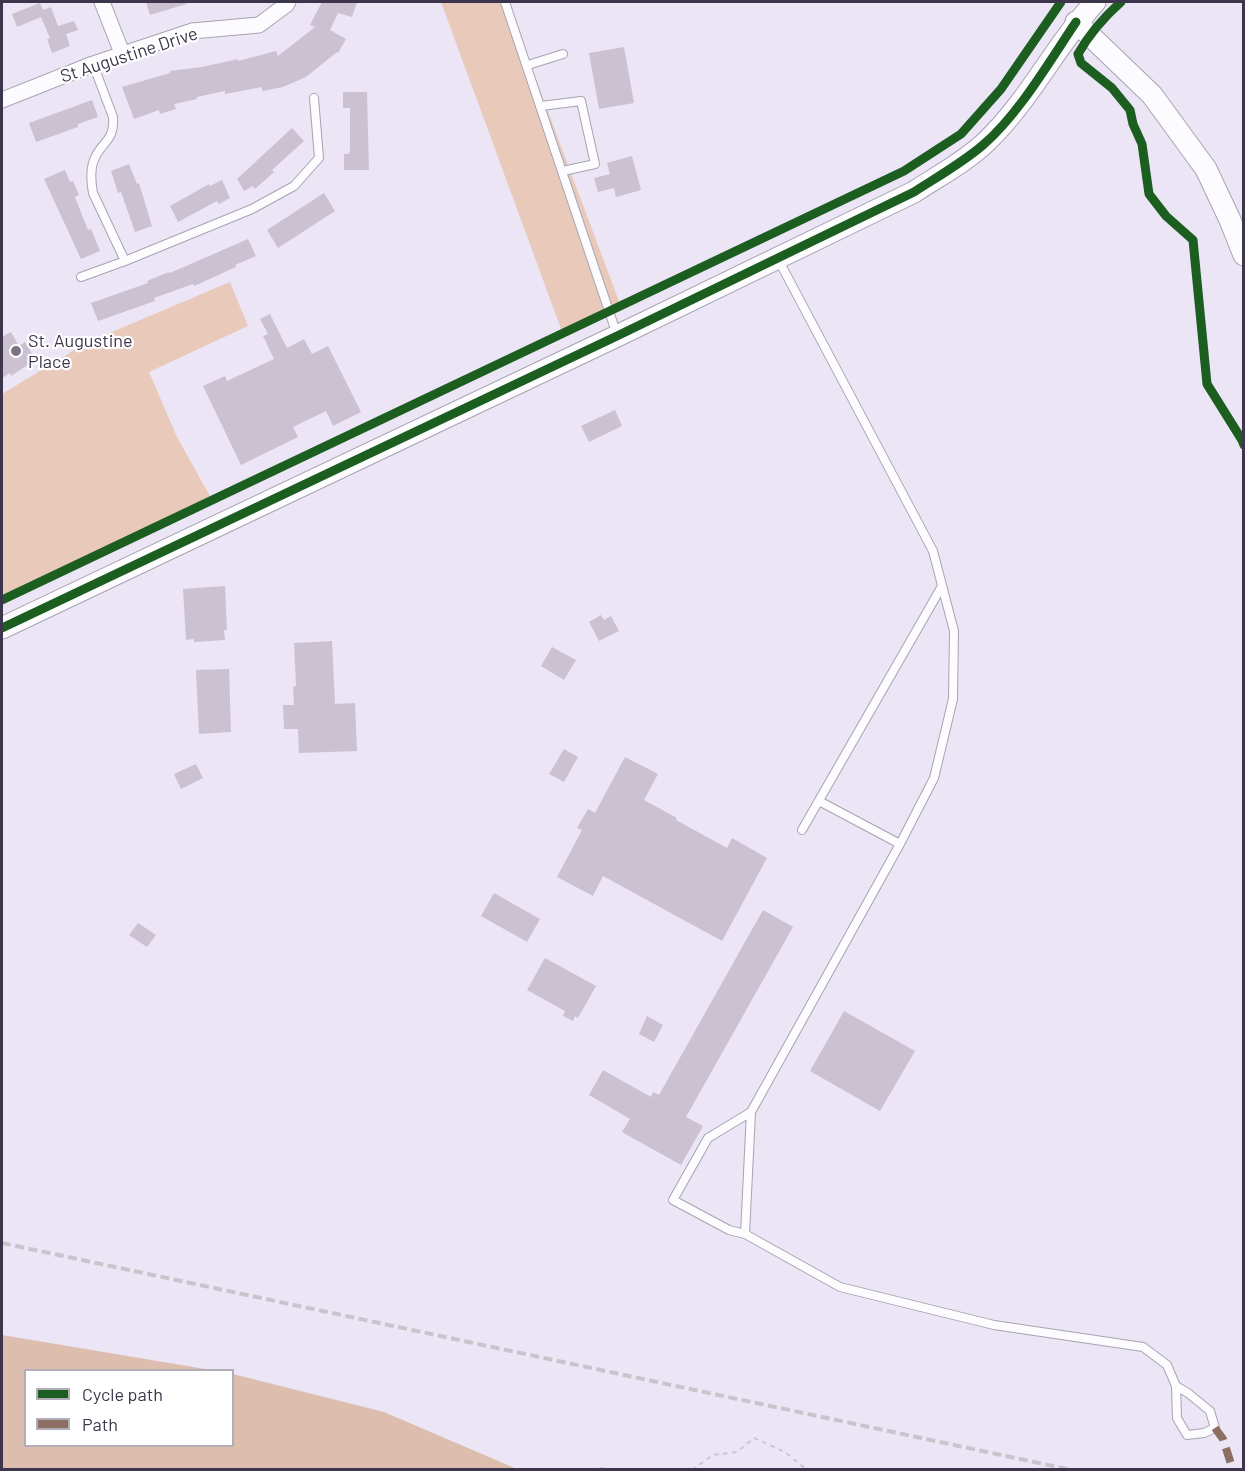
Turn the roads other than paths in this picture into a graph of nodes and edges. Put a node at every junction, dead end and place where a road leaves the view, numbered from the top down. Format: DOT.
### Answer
graph roads {
  1 [pos="102,2"];
  2 [pos="288,2"];
  3 [pos="505,2"];
  4 [pos="1095,2"];
  5 [pos="1076,22"];
  6 [pos="122,53"];
  7 [pos="563,54"];
  8 [pos="93,64"];
  9 [pos="528,65"];
  10 [pos="314,98"];
  11 [pos="2,100"];
  12 [pos="541,106"];
  13 [pos="563,171"];
  14 [pos="1244,255"];
  15 [pos="778,258"];
  16 [pos="125,261"];
  17 [pos="81,277"];
  18 [pos="617,336"];
  19 [pos="942,586"];
  20 [pos="2,628"];
  21 [pos="819,801"];
  22 [pos="802,830"];
  23 [pos="900,844"];
  24 [pos="751,1112"];
  25 [pos="744,1234"];
  26 [pos="1176,1386"];
  1 -- 6 [label="street"];
  2 -- 6 [label="street, St Augustine Drive"];
  3 -- 9 [label="lane"];
  4 -- 5 [label="main road"];
  5 -- 14 [label="main road"];
  5 -- 15 [label="main road"];
  6 -- 8 [label="street, St Augustine Drive"];
  7 -- 9 [label="lane"];
  8 -- 11 [label="street, St Augustine Drive"];
  8 -- 16 [label="lane"];
  9 -- 12 [label="lane"];
  10 -- 16 [label="lane"];
  12 -- 13 [label="lane"];
  12 -- 13 [label="lane"];
  13 -- 18 [label="lane"];
  15 -- 18 [label="main road"];
  15 -- 19 [label="lane"];
  16 -- 17 [label="lane"];
  18 -- 20 [label="main road"];
  19 -- 21 [label="lane"];
  19 -- 23 [label="lane"];
  21 -- 22 [label="lane"];
  21 -- 23 [label="lane"];
  23 -- 24 [label="lane"];
  24 -- 25 [label="lane"];
  24 -- 25 [label="lane"];
  25 -- 26 [label="lane"];
  26 -- 26 [label="lane"];
}
